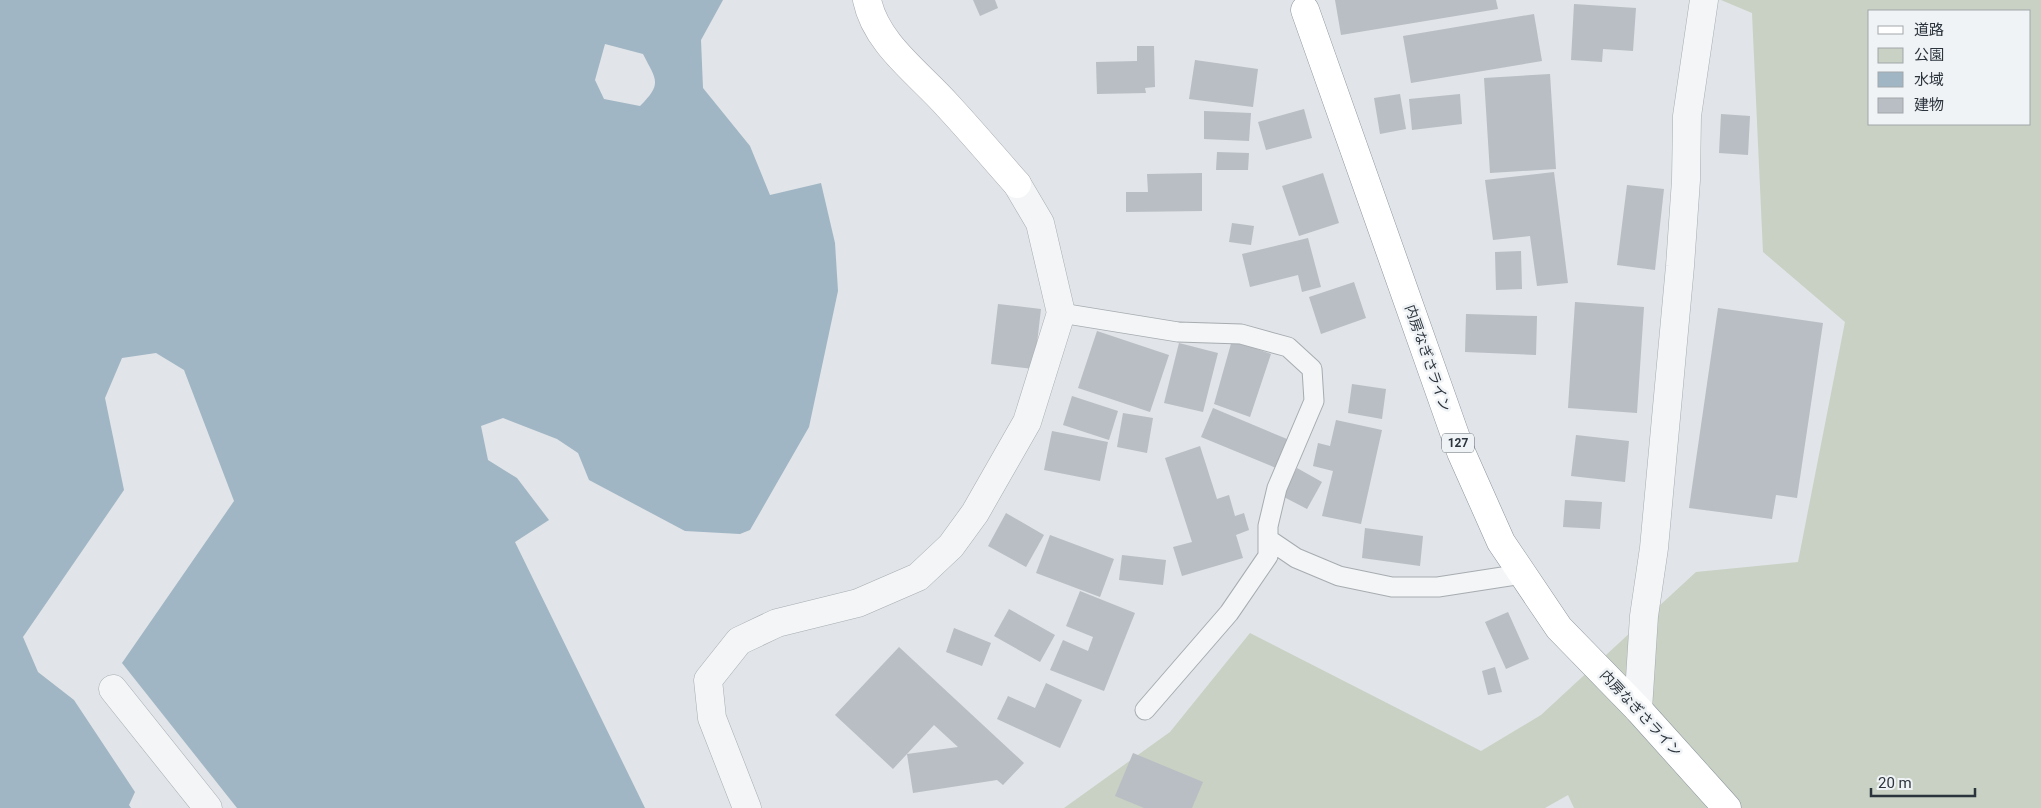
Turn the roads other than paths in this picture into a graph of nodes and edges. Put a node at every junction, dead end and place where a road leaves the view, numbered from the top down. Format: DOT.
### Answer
graph roads {
  1 [pos="867,0"];
  2 [pos="1704,0"];
  3 [pos="1305,10"];
  4 [pos="1017,184"];
  5 [pos="1061,313"];
  6 [pos="1268,539"];
  7 [pos="1522,574"];
  8 [pos="112,689"];
  9 [pos="1638,709"];
  10 [pos="1145,710"];
  11 [pos="208,808"];
  12 [pos="747,808"];
  13 [pos="1727,808"];
  1 -- 4 [label="main road"];
  2 -- 9 [label="street"];
  3 -- 7 [label="main road, 内房なぎさライン / 127"];
  4 -- 5 [label="street"];
  5 -- 6 [label="lane"];
  5 -- 12 [label="street"];
  6 -- 7 [label="lane"];
  6 -- 10 [label="lane"];
  7 -- 9 [label="main road, 内房なぎさライン / 127"];
  8 -- 11 [label="street"];
  9 -- 13 [label="main road, 内房なぎさライン / 127"];
}
